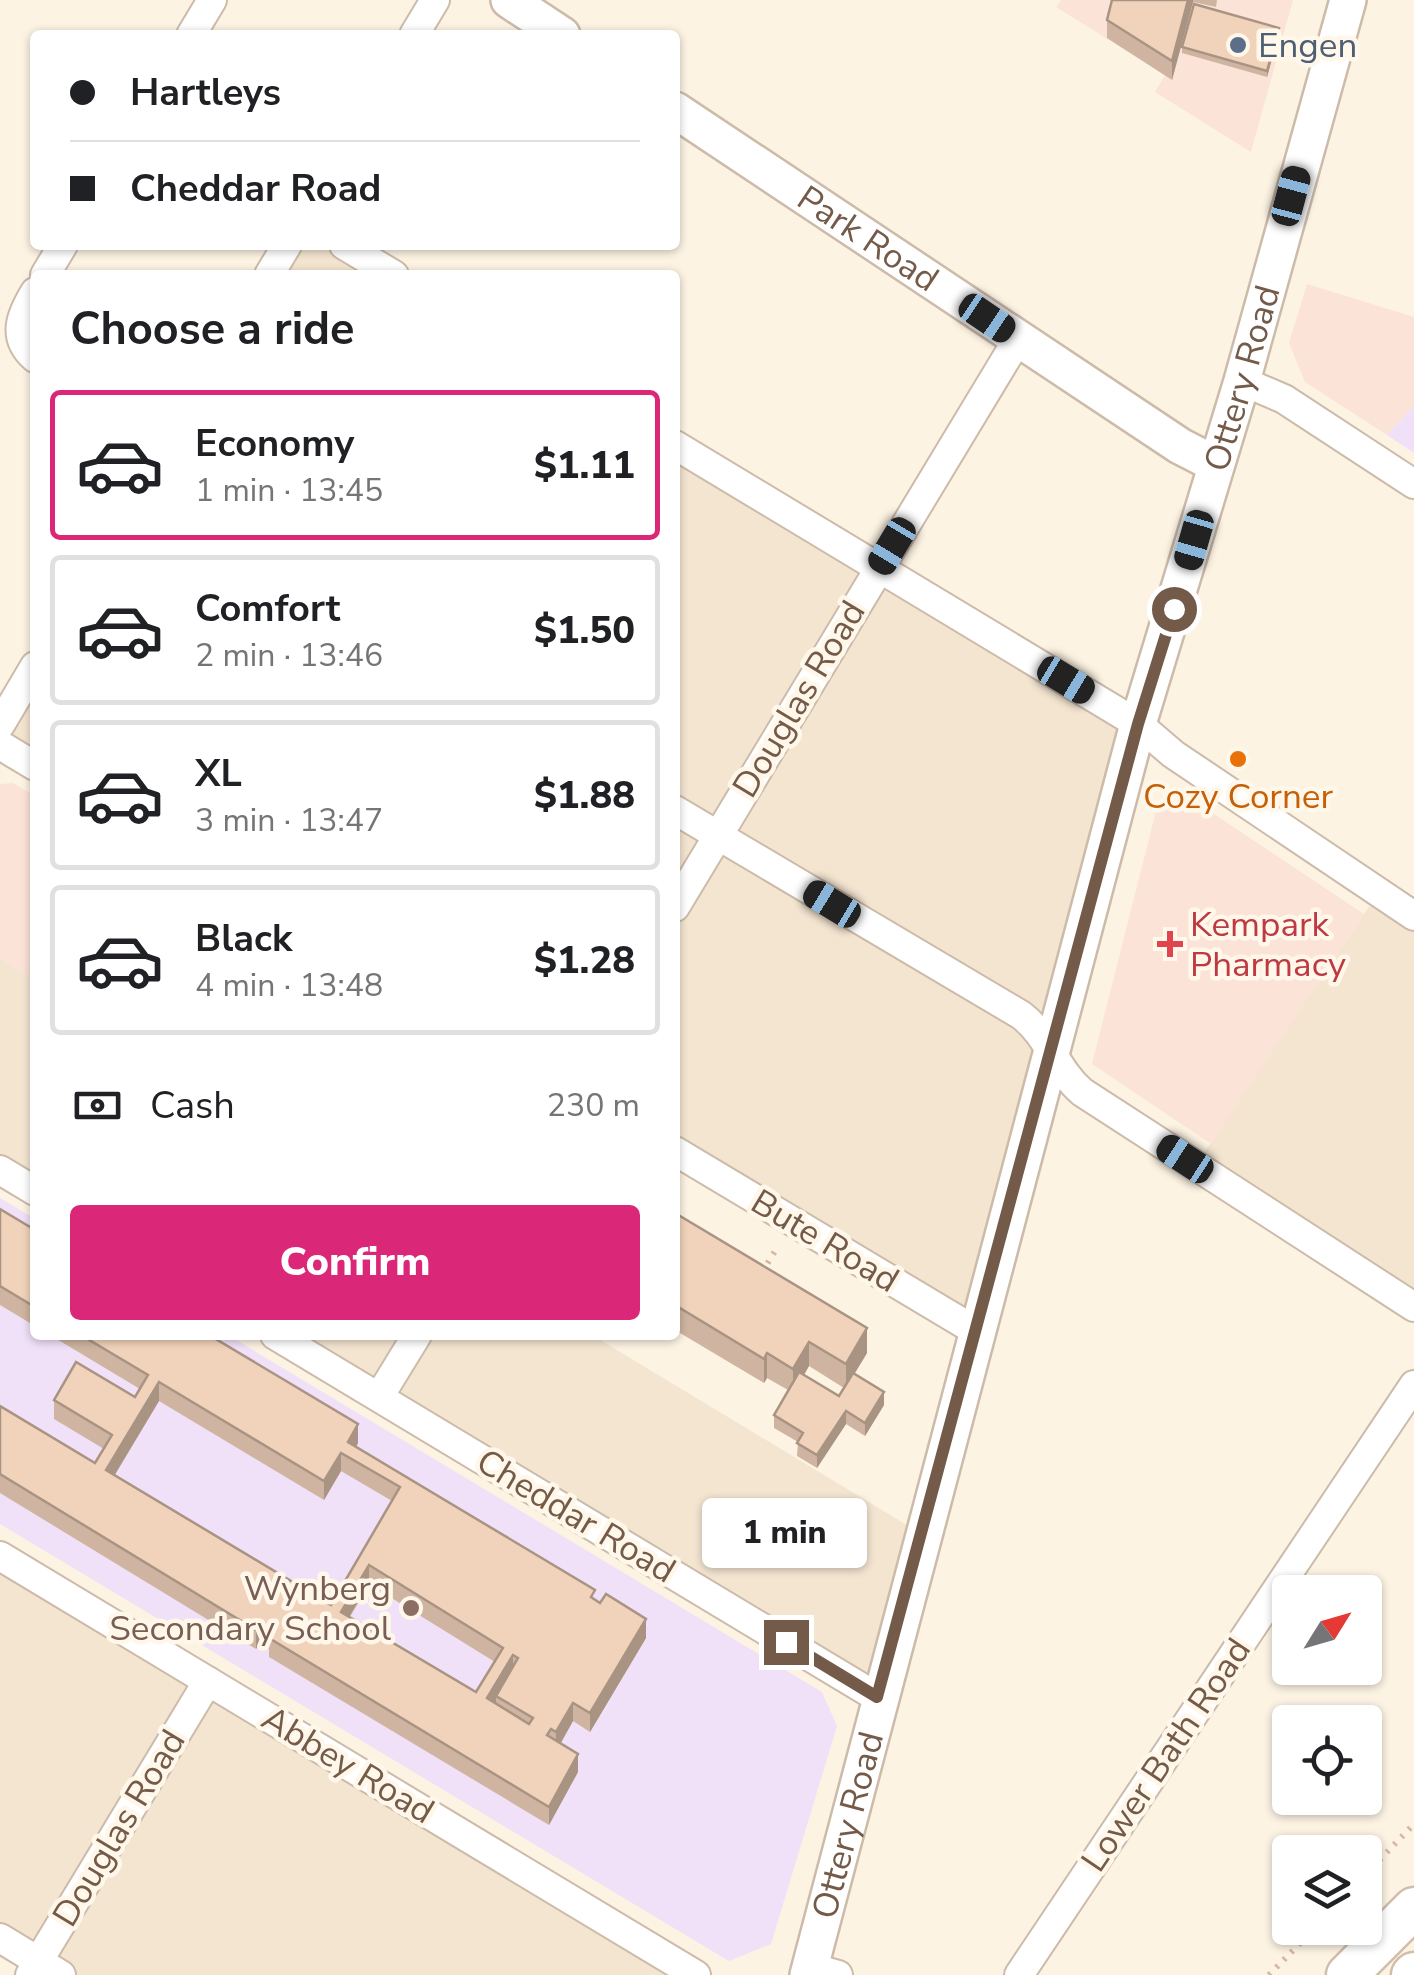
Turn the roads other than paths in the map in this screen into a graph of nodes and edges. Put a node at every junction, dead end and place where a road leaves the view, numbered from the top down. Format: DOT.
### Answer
graph roads {
  1 [pos="212,0"];
  2 [pos="435,0"];
  3 [pos="509,0"];
  4 [pos="1348,0"];
  5 [pos="194,30"];
  6 [pos="417,30"];
  7 [pos="554,30"];
  8 [pos="680,113"];
  9 [pos="352,250"];
  10 [pos="386,270"];
  11 [pos="30,302"];
  12 [pos="1018,338"];
  13 [pos="30,352"];
  14 [pos="1242,381"];
  15 [pos="680,447"];
  16 [pos="1215,464"];
  17 [pos="1414,484"];
  18 [pos="878,567"];
  19 [pos="30,674"];
  20 [pos="0,724"];
  21 [pos="1138,724"];
  22 [pos="0,745"];
  23 [pos="30,763"];
  24 [pos="680,813"];
  25 [pos="718,836"];
  26 [pos="680,899"];
  27 [pos="1414,916"];
  28 [pos="1050,1050"];
  29 [pos="680,1154"];
  30 [pos="0,1170"];
  31 [pos="30,1188"];
  32 [pos="1414,1307"];
  33 [pos="976,1332"];
  34 [pos="283,1340"];
  35 [pos="413,1340"];
  36 [pos="1414,1385"];
  37 [pos="379,1397"];
  38 [pos="0,1556"];
  39 [pos="208,1681"];
  40 [pos="877,1697"];
  41 [pos="1414,1908"];
  42 [pos="0,1938"];
  43 [pos="43,1970"];
  44 [pos="819,1972"];
  45 [pos="696,1975"];
  46 [pos="1019,1975"];
  47 [pos="1347,1975"];
  1 -- 5 [label="street"];
  2 -- 6 [label="street"];
  3 -- 7 [label="street"];
  4 -- 14 [label="street, Ottery Road"];
  8 -- 12 [label="street, Park Road"];
  9 -- 10 [label="street"];
  11 -- 13 [label="street"];
  12 -- 16 [label="street, Park Road"];
  12 -- 18 [label="street, Douglas Road"];
  14 -- 16 [label="street, Ottery Road"];
  14 -- 17 [label="street"];
  15 -- 18 [label="street"];
  16 -- 21 [label="street, Ottery Road"];
  18 -- 21 [label="street"];
  18 -- 25 [label="street, Douglas Road"];
  19 -- 20 [label="street"];
  21 -- 27 [label="street"];
  21 -- 28 [label="street, Ottery Road"];
  22 -- 23 [label="street"];
  24 -- 25 [label="street"];
  25 -- 26 [label="street, Douglas Road"];
  25 -- 28 [label="street"];
  28 -- 32 [label="street"];
  28 -- 33 [label="street, Ottery Road"];
  29 -- 33 [label="street, Bute Road"];
  30 -- 31 [label="street"];
  33 -- 40 [label="street, Ottery Road"];
  34 -- 37 [label="street, Cheddar Road"];
  35 -- 37 [label="street"];
  36 -- 46 [label="street, Lower Bath Road"];
  37 -- 40 [label="street, Cheddar Road"];
  38 -- 39 [label="street, Abbey Road"];
  39 -- 43 [label="street, Douglas Road"];
  39 -- 45 [label="street, Abbey Road"];
  40 -- 44 [label="street, Ottery Road"];
  41 -- 47 [label="main road"];
  42 -- 43 [label="street"];
}
